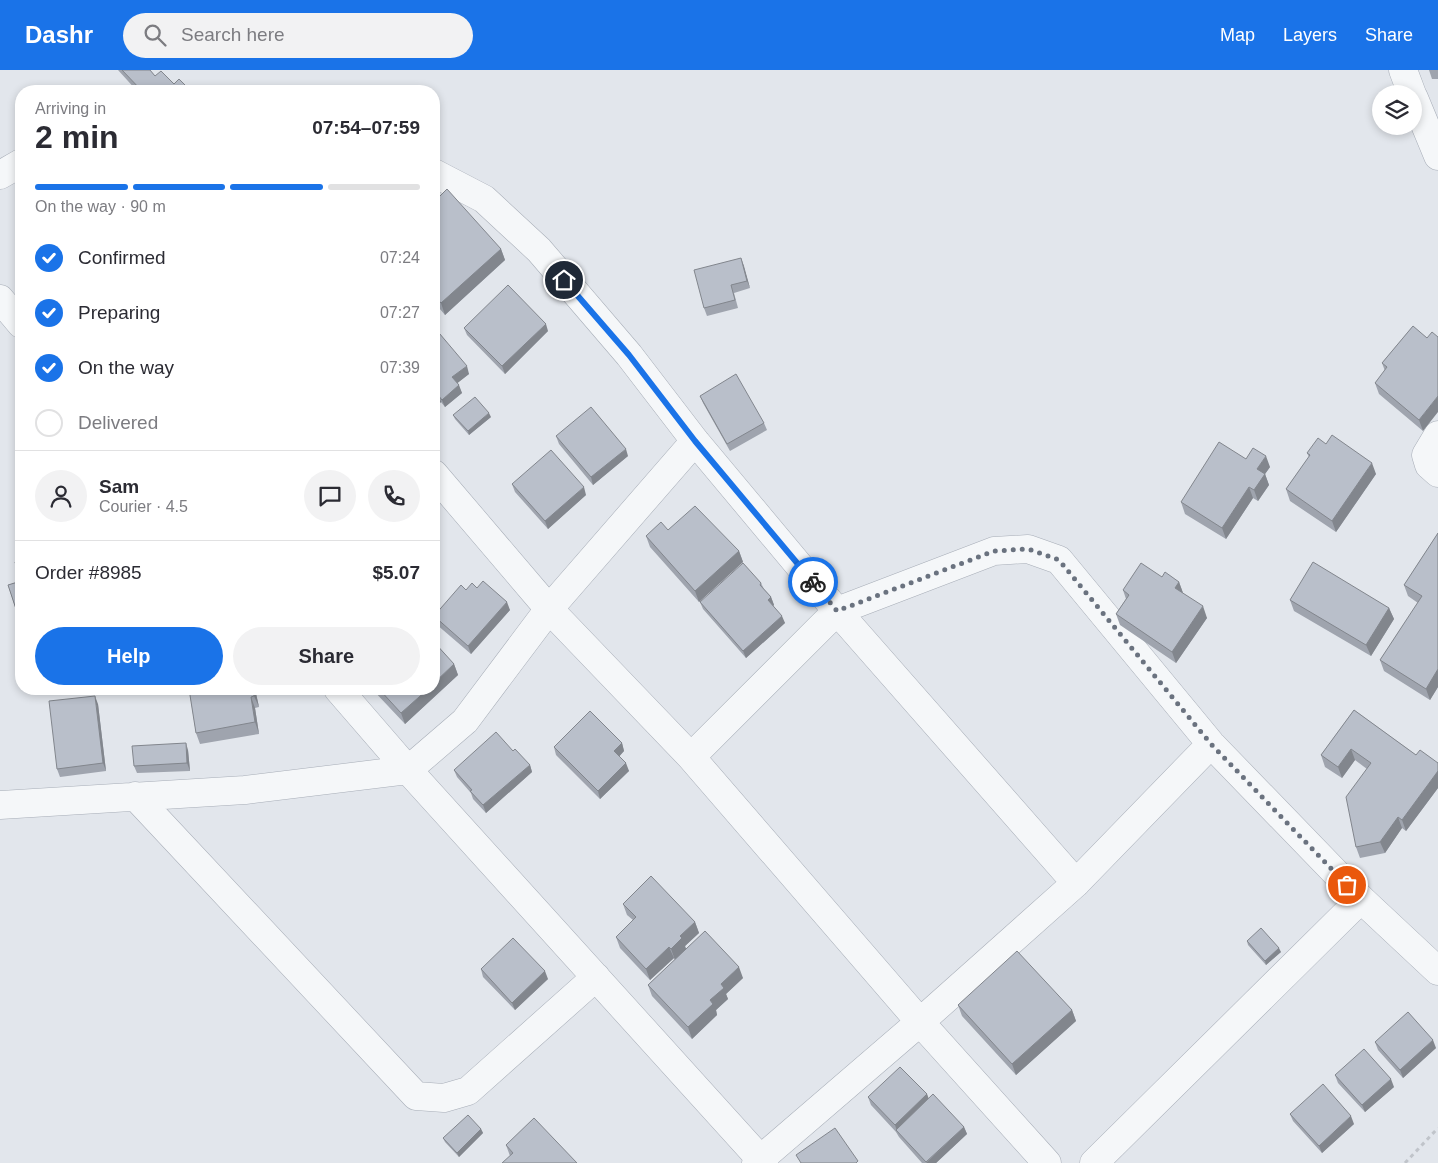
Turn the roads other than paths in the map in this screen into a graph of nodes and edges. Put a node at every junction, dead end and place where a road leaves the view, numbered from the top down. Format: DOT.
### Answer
graph roads {
  1 [pos="1403,70"];
  2 [pos="1409,85"];
  3 [pos="1422,117"];
  4 [pos="1438,156"];
  5 [pos="15,166"];
  6 [pos="0,175"];
  7 [pos="440,177"];
  8 [pos="0,299"];
  9 [pos="15,317"];
  10 [pos="1438,435"];
  11 [pos="695,441"];
  12 [pos="1438,473"];
  13 [pos="440,481"];
  14 [pos="549,609"];
  15 [pos="837,611"];
  16 [pos="343,695"];
  17 [pos="1211,744"];
  18 [pos="691,757"];
  19 [pos="408,770"];
  20 [pos="135,796"];
  21 [pos="0,805"];
  22 [pos="1076,883"];
  23 [pos="1361,899"];
  24 [pos="1438,971"];
  25 [pos="596,977"];
  26 [pos="920,1022"];
  27 [pos="760,1162"];
  28 [pos="1047,1163"];
  29 [pos="1094,1163"];
  1 -- 2 [label="street"];
  3 -- 4 [label="street"];
  5 -- 6 [label="street"];
  7 -- 11 [label="street"];
  8 -- 9 [label="street"];
  10 -- 12 [label="street"];
  11 -- 14 [label="street"];
  11 -- 15 [label="street"];
  13 -- 14 [label="street"];
  14 -- 18 [label="street"];
  14 -- 19 [label="street"];
  15 -- 17 [label="street"];
  15 -- 18 [label="street"];
  15 -- 22 [label="street"];
  16 -- 19 [label="street"];
  17 -- 22 [label="street"];
  17 -- 23 [label="street"];
  18 -- 26 [label="street"];
  19 -- 20 [label="street"];
  19 -- 25 [label="street"];
  20 -- 21 [label="street"];
  20 -- 25 [label="street"];
  22 -- 26 [label="street"];
  23 -- 24 [label="street"];
  23 -- 29 [label="street"];
  25 -- 27 [label="street"];
  26 -- 27 [label="street"];
  26 -- 28 [label="street"];
}
